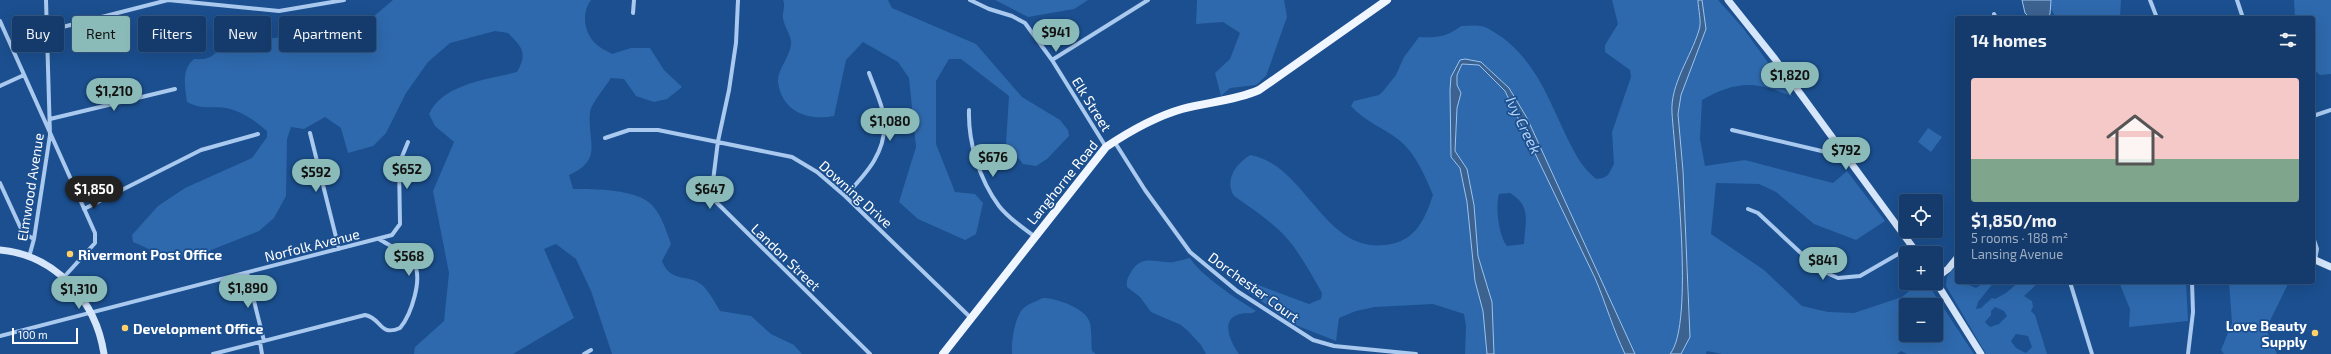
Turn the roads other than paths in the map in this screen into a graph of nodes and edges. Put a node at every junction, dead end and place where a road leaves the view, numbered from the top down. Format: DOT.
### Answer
graph roads {
  1 [pos="46,0"];
  2 [pos="168,0"];
  3 [pos="344,0"];
  4 [pos="634,0"];
  5 [pos="738,0"];
  6 [pos="970,0"];
  7 [pos="1148,0"];
  8 [pos="1387,0"];
  9 [pos="1728,0"];
  10 [pos="2150,0"];
  11 [pos="2237,0"];
  12 [pos="634,13"];
  13 [pos="46,16"];
  14 [pos="2156,16"];
  15 [pos="2243,16"];
  16 [pos="0,21"];
  17 [pos="64,26"];
  18 [pos="47,52"];
  19 [pos="1052,60"];
  20 [pos="869,73"];
  21 [pos="24,75"];
  22 [pos="0,86"];
  23 [pos="175,89"];
  24 [pos="969,110"];
  25 [pos="2331,110"];
  26 [pos="2315,115"];
  27 [pos="50,119"];
  28 [pos="1732,130"];
  29 [pos="310,132"];
  30 [pos="258,134"];
  31 [pos="50,135"];
  32 [pos="605,138"];
  33 [pos="718,141"];
  34 [pos="1114,141"];
  35 [pos="408,142"];
  36 [pos="1106,147"];
  37 [pos="1840,148"];
  38 [pos="0,183"];
  39 [pos="844,196"];
  40 [pos="84,209"];
  41 [pos="1748,209"];
  42 [pos="1034,236"];
  43 [pos="34,239"];
  44 [pos="379,239"];
  45 [pos="2315,242"];
  46 [pos="1912,246"];
  47 [pos="339,249"];
  48 [pos="0,250"];
  49 [pos="1899,254"];
  50 [pos="2315,255"];
  51 [pos="29,257"];
  52 [pos="2315,259"];
  53 [pos="1955,260"];
  54 [pos="2331,267"];
  55 [pos="247,273"];
  56 [pos="1943,273"];
  57 [pos="64,277"];
  58 [pos="2071,284"];
  59 [pos="2192,284"];
  60 [pos="1941,290"];
  61 [pos="93,313"];
  62 [pos="971,318"];
  63 [pos="0,336"];
  64 [pos="262,341"];
  65 [pos="591,350"];
  66 [pos="104,354"];
  67 [pos="213,354"];
  68 [pos="262,354"];
  69 [pos="584,354"];
  70 [pos="870,354"];
  71 [pos="943,354"];
  72 [pos="1416,354"];
  73 [pos="1981,354"];
  74 [pos="2092,354"];
  75 [pos="2188,354"];
  1 -- 13 [label="street, Elmwood Avenue"];
  2 -- 3 [label="street"];
  2 -- 17 [label="street"];
  4 -- 12 [label="street"];
  5 -- 33 [label="street, Landon Street"];
  6 -- 19 [label="street, Elk Street"];
  7 -- 19 [label="street"];
  8 -- 34 [label="main road, Langhorne Road"];
  9 -- 37 [label="main road"];
  10 -- 14 [label="street"];
  11 -- 15 [label="street"];
  16 -- 21 [label="street"];
  18 -- 27 [label="street, Elmwood Avenue"];
  19 -- 36 [label="street, Elk Street"];
  20 -- 39 [label="street"];
  21 -- 22 [label="street"];
  21 -- 31 [label="street"];
  23 -- 27 [label="street"];
  24 -- 42 [label="street"];
  25 -- 26 [label="street"];
  27 -- 31 [label="street, Elmwood Avenue"];
  28 -- 37 [label="street"];
  29 -- 47 [label="street"];
  30 -- 40 [label="street"];
  31 -- 40 [label="street"];
  31 -- 43 [label="street, Elmwood Avenue"];
  32 -- 33 [label="street, Downing Drive"];
  33 -- 39 [label="street, Downing Drive"];
  33 -- 70 [label="street, Landon Street"];
  34 -- 36 [label="main road, Langhorne Road"];
  34 -- 72 [label="street, Dorchester Court"];
  35 -- 44 [label="street, Norfolk Avenue"];
  36 -- 42 [label="main road, Langhorne Road"];
  37 -- 46 [label="main road"];
  38 -- 43 [label="street"];
  39 -- 62 [label="street, Downing Drive"];
  40 -- 57 [label="street"];
  41 -- 49 [label="street"];
  42 -- 62 [label="main road, Langhorne Road"];
  43 -- 51 [label="street, Elmwood Avenue"];
  44 -- 47 [label="street, Norfolk Avenue"];
  44 -- 64 [label="street"];
  45 -- 50 [label="street"];
  47 -- 55 [label="street, Norfolk Avenue"];
  48 -- 51 [label="main road"];
  51 -- 57 [label="main road"];
  52 -- 54 [label="main road"];
  53 -- 56 [label="main road"];
  55 -- 61 [label="street, Norfolk Avenue"];
  55 -- 64 [label="street"];
  57 -- 61 [label="main road"];
  58 -- 74 [label="street"];
  59 -- 75 [label="street"];
  60 -- 73 [label="main road"];
  61 -- 63 [label="street, Norfolk Avenue"];
  61 -- 66 [label="main road"];
  62 -- 71 [label="main road, Langhorne Road"];
  64 -- 67 [label="street"];
  64 -- 68 [label="street"];
  65 -- 69 [label="street"];
}
